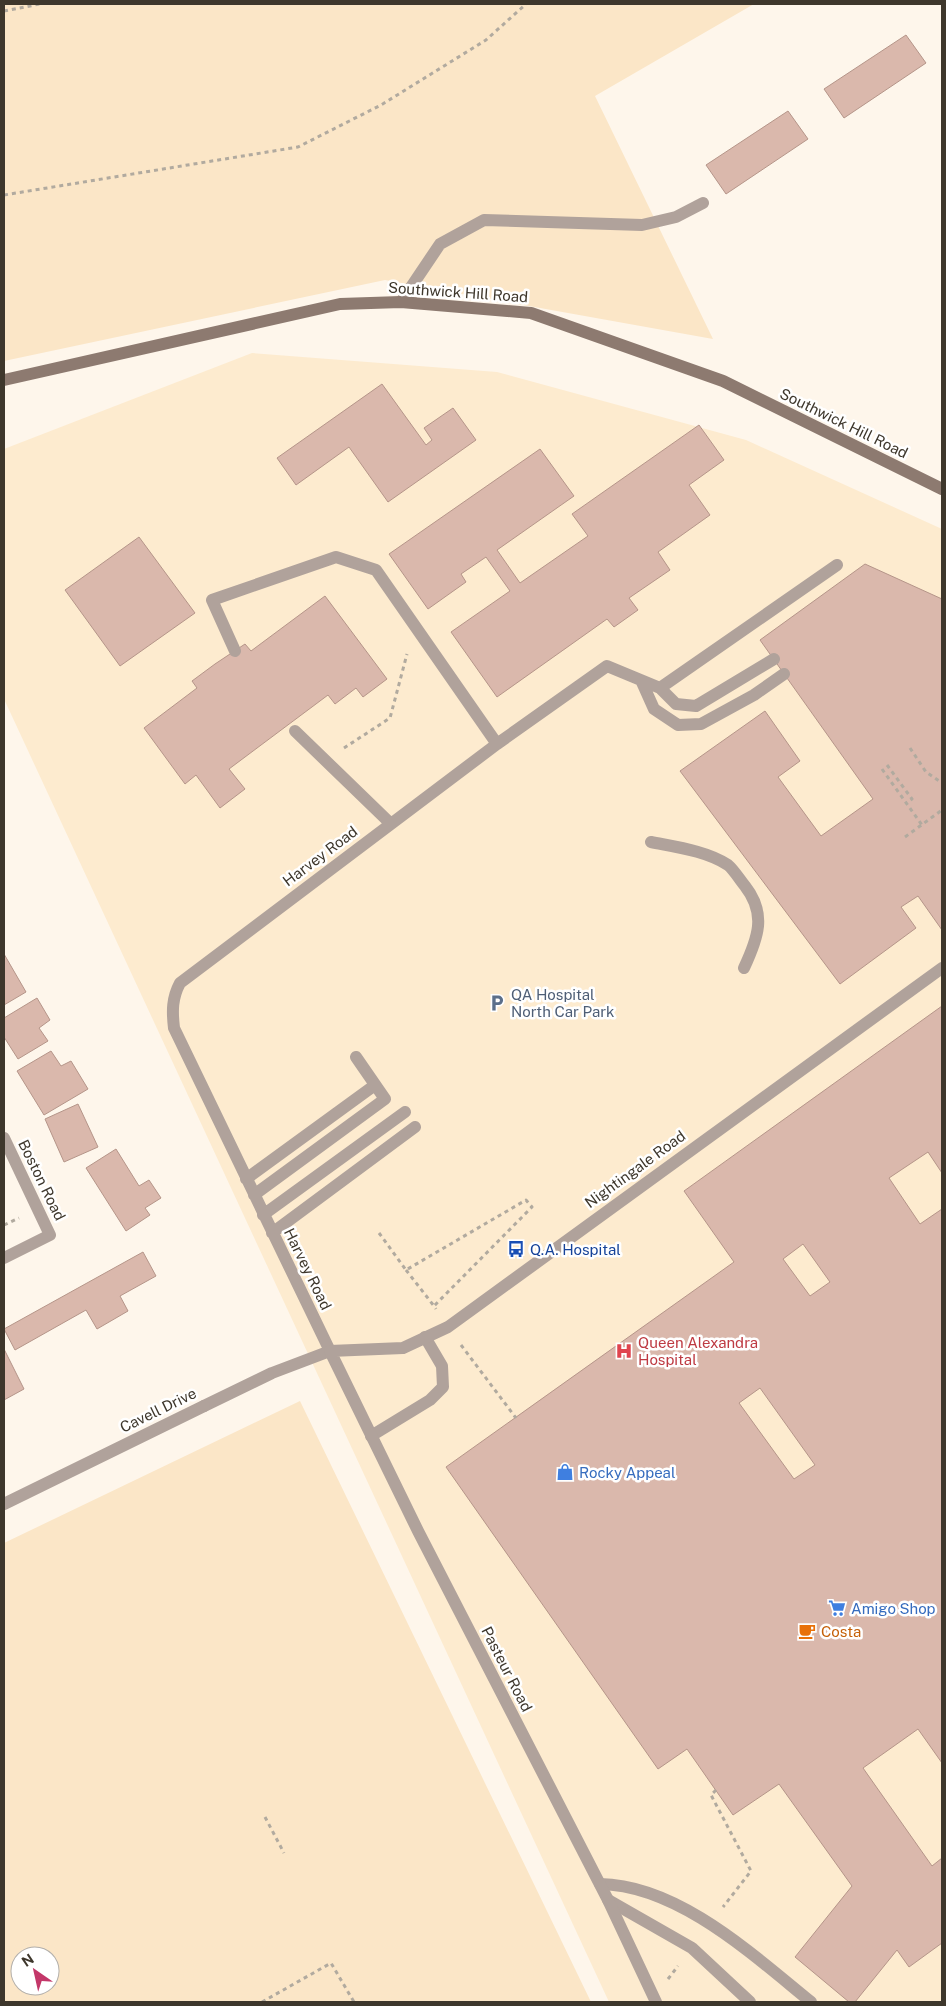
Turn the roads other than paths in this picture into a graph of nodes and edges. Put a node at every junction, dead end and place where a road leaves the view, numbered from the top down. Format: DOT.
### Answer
graph roads {
  1 [pos="703,203"];
  2 [pos="400,302"];
  3 [pos="4,380"];
  4 [pos="942,489"];
  5 [pos="837,565"];
  6 [pos="235,651"];
  7 [pos="774,659"];
  8 [pos="784,674"];
  9 [pos="641,680"];
  10 [pos="660,688"];
  11 [pos="294,731"];
  12 [pos="497,744"];
  13 [pos="390,823"];
  14 [pos="651,842"];
  15 [pos="744,968"];
  16 [pos="942,968"];
  17 [pos="356,1057"];
  18 [pos="375,1085"];
  19 [pos="404,1112"];
  20 [pos="415,1127"];
  21 [pos="4,1138"];
  22 [pos="246,1179"];
  23 [pos="254,1195"];
  24 [pos="263,1215"];
  25 [pos="272,1233"];
  26 [pos="4,1258"];
  27 [pos="425,1337"];
  28 [pos="330,1351"];
  29 [pos="371,1436"];
  30 [pos="4,1504"];
  31 [pos="600,1884"];
  32 [pos="608,1900"];
  33 [pos="656,2002"];
  34 [pos="750,2002"];
  35 [pos="811,2002"];
  1 -- 2 [label="street"];
  2 -- 3 [label="main road, Southwick Hill Road"];
  2 -- 4 [label="main road, Southwick Hill Road"];
  5 -- 10 [label="street"];
  6 -- 12 [label="street"];
  7 -- 10 [label="street"];
  8 -- 9 [label="street"];
  9 -- 10 [label="street"];
  9 -- 12 [label="street, Harvey Road"];
  11 -- 13 [label="street"];
  12 -- 13 [label="street, Harvey Road"];
  13 -- 22 [label="street, Harvey Road"];
  14 -- 15 [label="street"];
  16 -- 27 [label="street, Nightingale Road"];
  17 -- 18 [label="street"];
  18 -- 22 [label="street"];
  18 -- 23 [label="street"];
  19 -- 24 [label="street"];
  20 -- 25 [label="street"];
  21 -- 26 [label="street, Boston Road"];
  22 -- 23 [label="street, Harvey Road"];
  23 -- 24 [label="street, Harvey Road"];
  24 -- 25 [label="street, Harvey Road"];
  25 -- 28 [label="street, Harvey Road"];
  27 -- 28 [label="street, Nightingale Road"];
  27 -- 29 [label="street"];
  28 -- 29 [label="street, Pasteur Road"];
  28 -- 30 [label="street, Cavell Drive"];
  29 -- 31 [label="street, Pasteur Road"];
  31 -- 32 [label="street, Pasteur Road"];
  31 -- 35 [label="street"];
  32 -- 33 [label="street, Pasteur Road"];
  32 -- 34 [label="street"];
}
